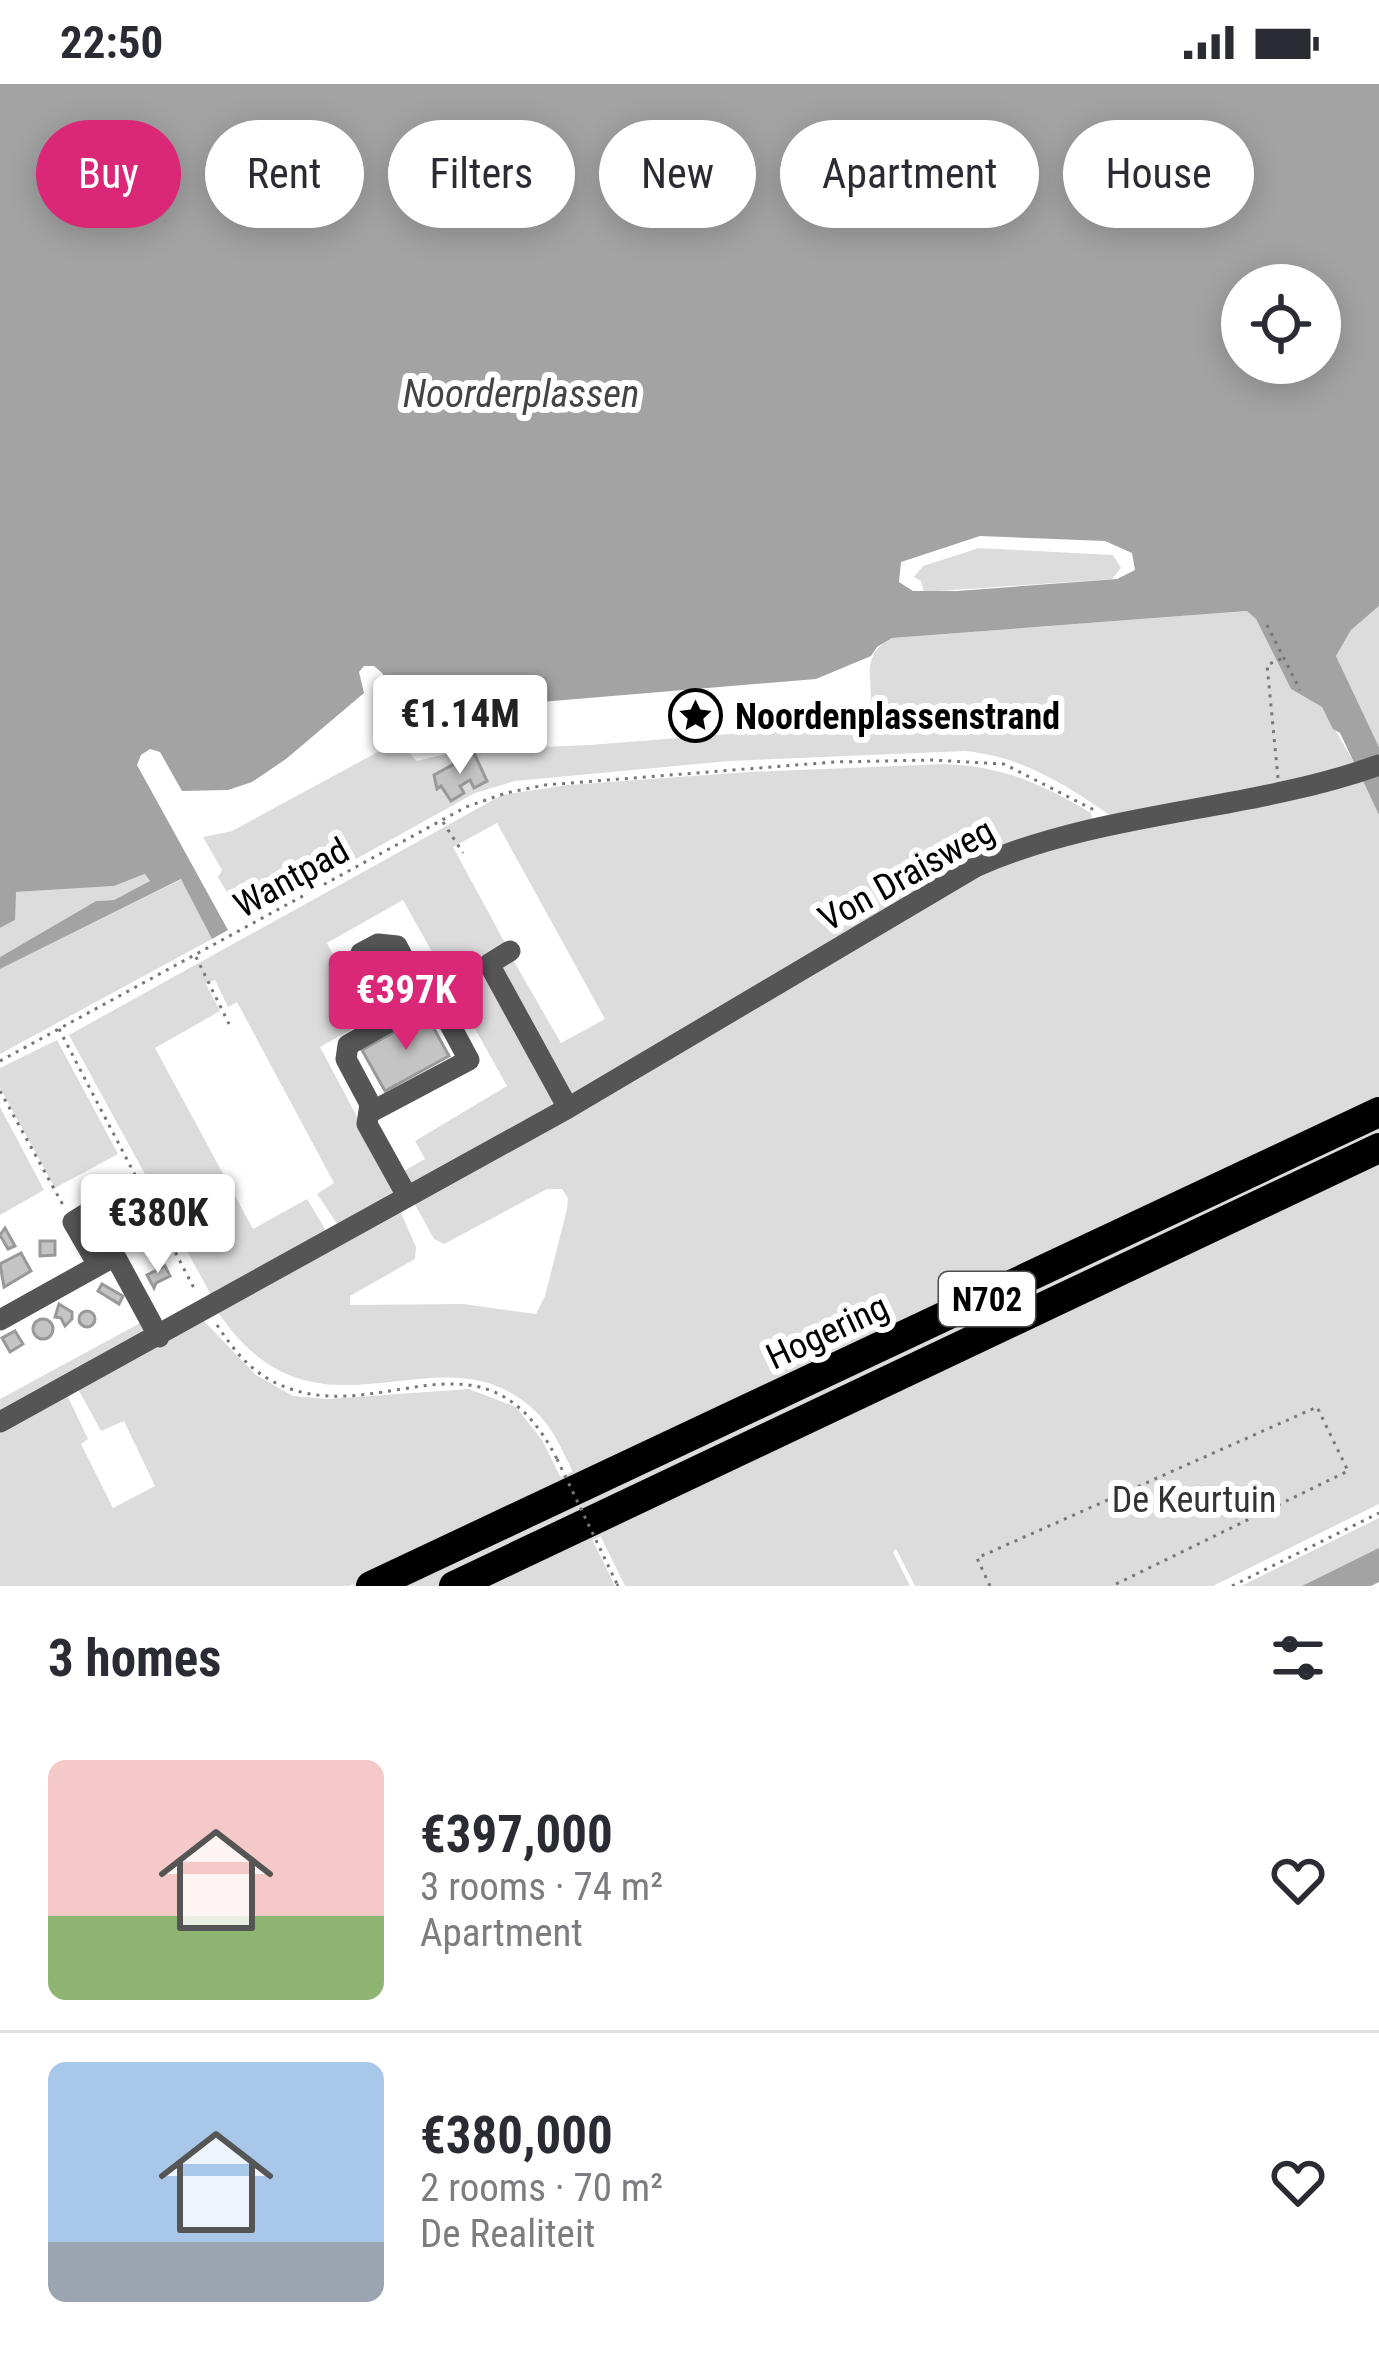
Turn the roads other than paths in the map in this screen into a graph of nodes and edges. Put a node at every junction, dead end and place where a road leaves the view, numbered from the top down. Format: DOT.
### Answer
graph roads {
  1 [pos="1379,765"];
  2 [pos="510,951"];
  3 [pos="435,997"];
  4 [pos="386,1024"];
  5 [pos="568,1108"];
  6 [pos="1379,1112"];
  7 [pos="369,1113"];
  8 [pos="1379,1148"];
  9 [pos="407,1196"];
  10 [pos="73,1222"];
  11 [pos="106,1261"];
  12 [pos="0,1319"];
  13 [pos="158,1337"];
  14 [pos="0,1422"];
  15 [pos="371,1586"];
  16 [pos="454,1586"];
  1 -- 5 [label="street, Von Draisweg"];
  2 -- 5 [label="street"];
  3 -- 4 [label="street"];
  3 -- 4 [label="street"];
  3 -- 7 [label="street"];
  4 -- 7 [label="street"];
  5 -- 9 [label="street, Von Draisweg"];
  6 -- 15 [label="highway, Hogering / N702"];
  7 -- 9 [label="street"];
  8 -- 16 [label="highway, Hogering / N702"];
  9 -- 13 [label="street, Von Draisweg"];
  10 -- 11 [label="street"];
  11 -- 12 [label="street"];
  11 -- 13 [label="street"];
  13 -- 14 [label="street, Von Draisweg"];
}
